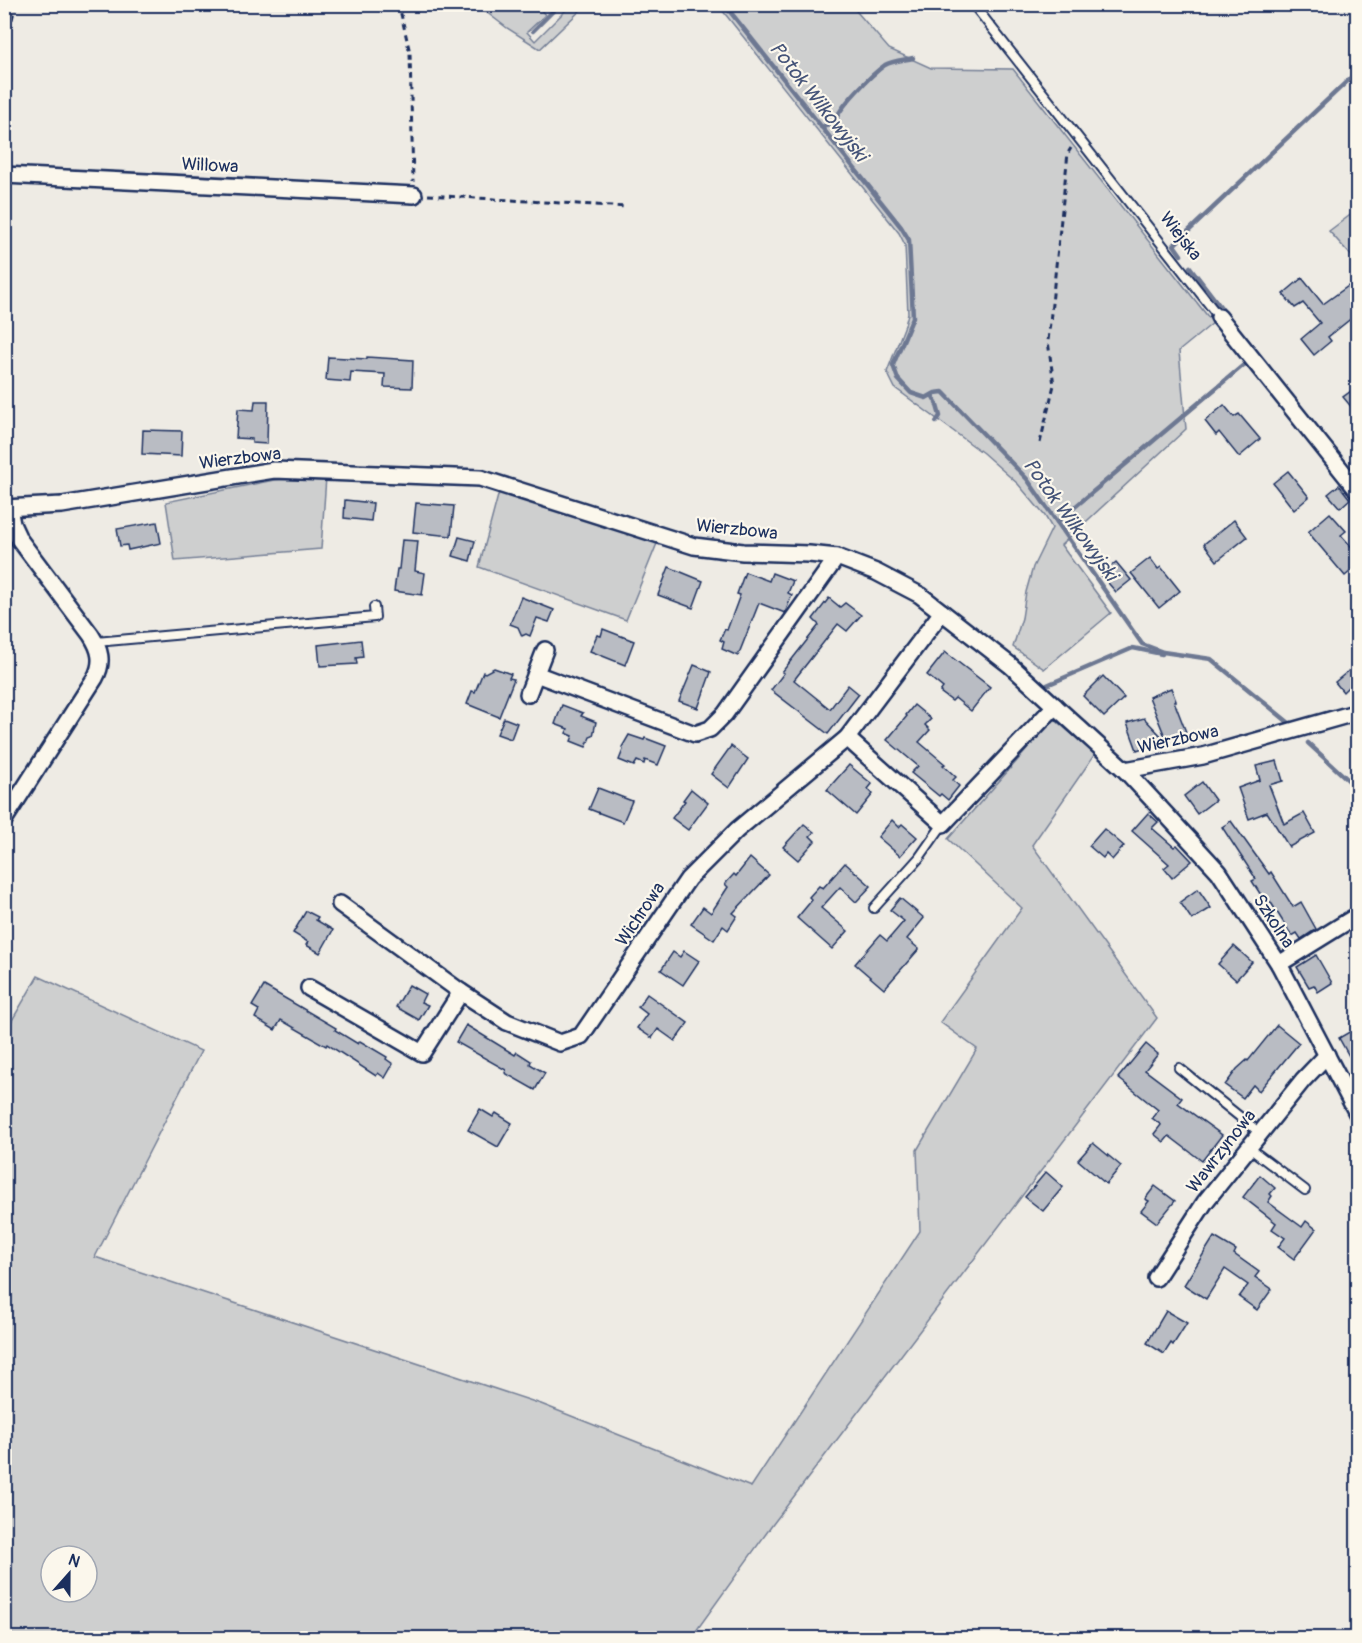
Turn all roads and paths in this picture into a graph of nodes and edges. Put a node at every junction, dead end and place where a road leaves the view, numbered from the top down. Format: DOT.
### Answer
graph roads {
  1 [pos="16,4"];
  2 [pos="395,4"];
  3 [pos="973,4"];
  4 [pos="4,50"];
  5 [pos="1079,137"];
  6 [pos="4,176"];
  7 [pos="414,195"];
  8 [pos="627,207"];
  9 [pos="1219,317"];
  10 [pos="1040,443"];
  11 [pos="1358,491"];
  12 [pos="7,508"];
  13 [pos="837,557"];
  14 [pos="374,607"];
  15 [pos="942,612"];
  16 [pos="96,642"];
  17 [pos="545,650"];
  18 [pos="536,674"];
  19 [pos="528,694"];
  20 [pos="1055,706"];
  21 [pos="1358,712"];
  22 [pos="847,738"];
  23 [pos="1125,770"];
  24 [pos="4,820"];
  25 [pos="943,824"];
  26 [pos="340,904"];
  27 [pos="874,908"];
  28 [pos="1358,915"];
  29 [pos="1279,964"];
  30 [pos="309,988"];
  31 [pos="461,992"];
  32 [pos="1327,1055"];
  33 [pos="1179,1068"];
  34 [pos="1358,1115"];
  35 [pos="1260,1132"];
  36 [pos="1248,1147"];
  37 [pos="1305,1190"];
  38 [pos="1156,1278"];
  1 -- 4 [label="path"];
  2 -- 7 [label="path"];
  3 -- 5 [label="lane, Wiejska"];
  5 -- 9 [label="lane, Wiejska"];
  5 -- 10 [label="path"];
  6 -- 7 [label="street, Willowa"];
  7 -- 8 [label="path"];
  9 -- 11 [label="street, Wiejska"];
  12 -- 13 [label="street, Wierzbowa"];
  12 -- 16 [label="street, Wierzbowa"];
  13 -- 15 [label="street, Wierzbowa"];
  13 -- 18 [label="street"];
  14 -- 16 [label="lane"];
  15 -- 20 [label="street, Wierzbowa"];
  15 -- 22 [label="street, Wichrowa"];
  16 -- 24 [label="street"];
  17 -- 18 [label="street"];
  18 -- 19 [label="street"];
  20 -- 23 [label="street, Wierzbowa"];
  20 -- 25 [label="street"];
  21 -- 23 [label="street, Wierzbowa"];
  22 -- 25 [label="street"];
  22 -- 31 [label="street, Wichrowa"];
  23 -- 29 [label="street, Szkolna"];
  25 -- 27 [label="lane"];
  26 -- 31 [label="street, Wichrowa"];
  28 -- 29 [label="street"];
  29 -- 32 [label="street, Szkolna"];
  30 -- 31 [label="street"];
  32 -- 34 [label="street, Szkolna"];
  32 -- 35 [label="street, Wawrzynowa"];
  33 -- 35 [label="lane"];
  35 -- 36 [label="street, Wawrzynowa"];
  36 -- 37 [label="lane"];
  36 -- 38 [label="street, Wawrzynowa"];
}
